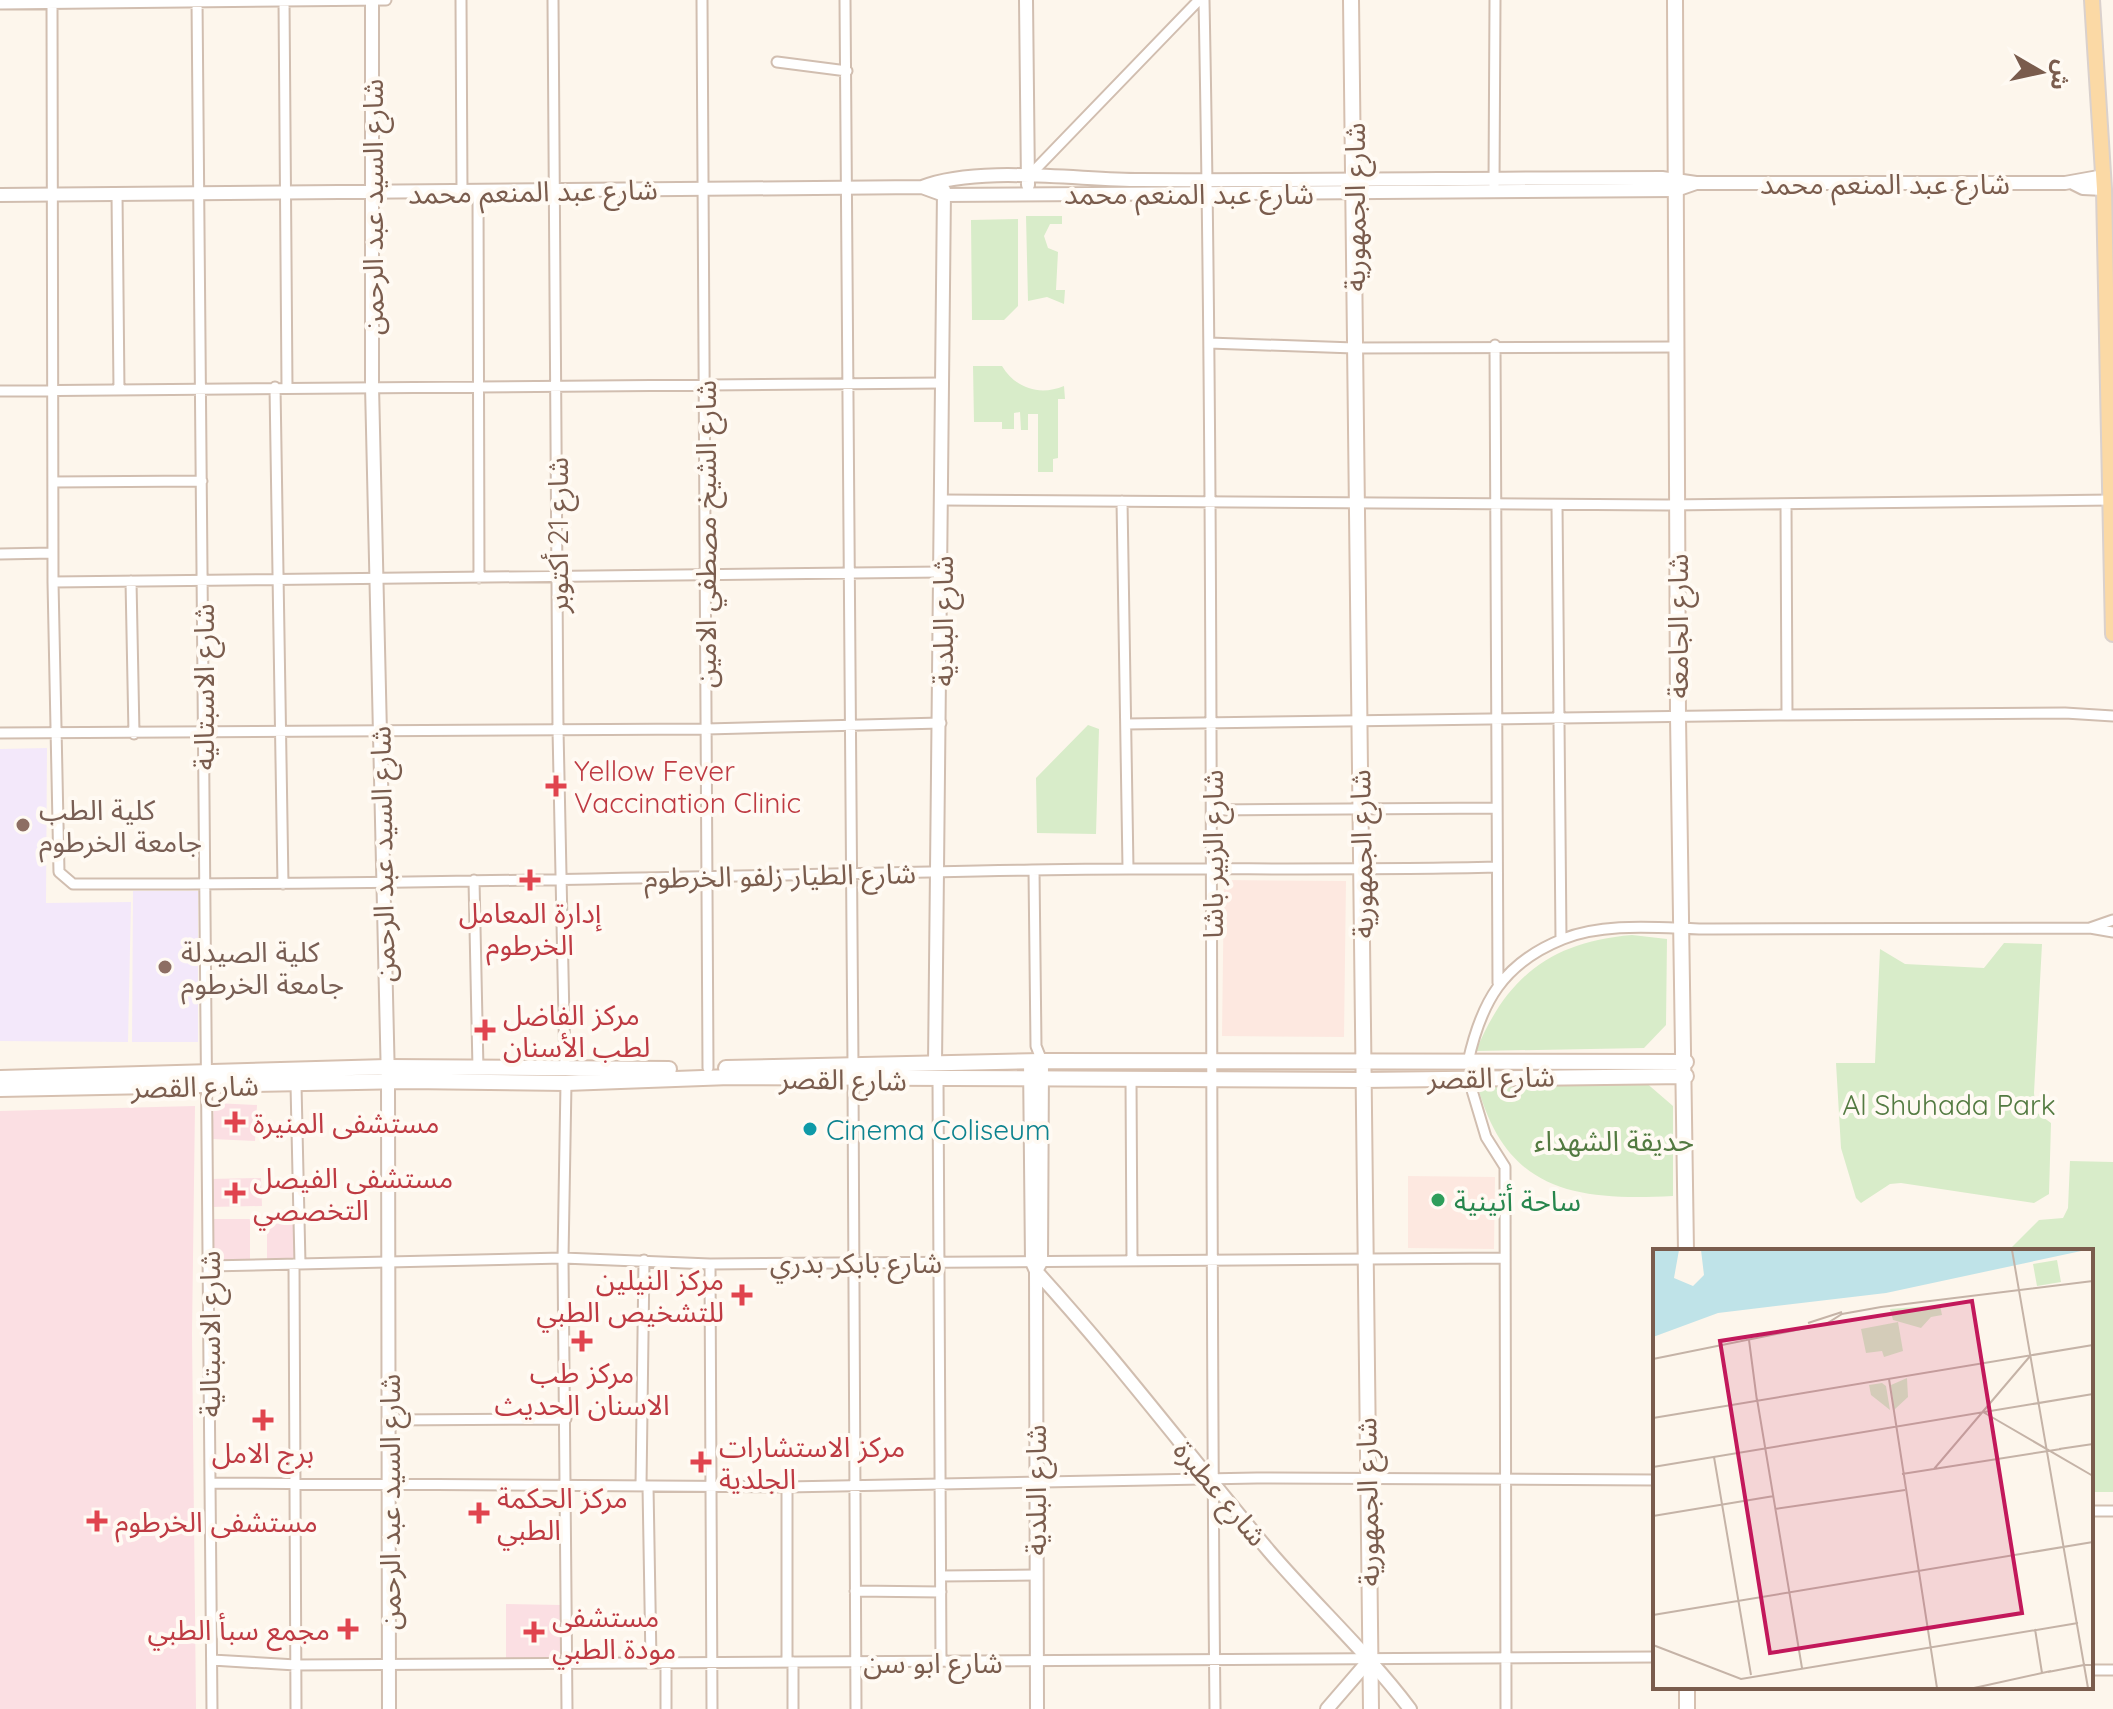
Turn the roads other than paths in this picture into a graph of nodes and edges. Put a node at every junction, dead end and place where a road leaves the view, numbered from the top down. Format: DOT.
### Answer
graph roads {
  1 [pos="284,0"];
  2 [pos="372,0"];
  3 [pos="386,0"];
  4 [pos="461,0"];
  5 [pos="553,0"];
  6 [pos="702,0"];
  7 [pos="845,0"];
  8 [pos="1026,0"];
  9 [pos="1201,0"];
  10 [pos="1351,0"];
  11 [pos="1495,0"];
  12 [pos="1675,0"];
  13 [pos="2092,0"];
  14 [pos="144,1"];
  15 [pos="197,1"];
  16 [pos="52,2"];
  17 [pos="0,4"];
  18 [pos="777,62"];
  19 [pos="847,71"];
  20 [pos="1028,177"];
  21 [pos="944,179"];
  22 [pos="1126,180"];
  23 [pos="2104,183"];
  24 [pos="1494,184"];
  25 [pos="1676,184"];
  26 [pos="1356,186"];
  27 [pos="922,187"];
  28 [pos="1208,187"];
  29 [pos="847,188"];
  30 [pos="703,189"];
  31 [pos="462,191"];
  32 [pos="478,191"];
  33 [pos="556,191"];
  34 [pos="374,192"];
  35 [pos="286,193"];
  36 [pos="117,194"];
  37 [pos="199,194"];
  38 [pos="1028,194"];
  39 [pos="1126,194"];
  40 [pos="0,195"];
  41 [pos="54,195"];
  42 [pos="944,195"];
  43 [pos="2111,324"];
  44 [pos="1209,343"];
  45 [pos="1495,345"];
  46 [pos="1676,347"];
  47 [pos="1354,348"];
  48 [pos="942,383"];
  49 [pos="848,384"];
  50 [pos="372,386"];
  51 [pos="704,386"];
  52 [pos="275,387"];
  53 [pos="287,387"];
  54 [pos="477,388"];
  55 [pos="201,389"];
  56 [pos="557,389"];
  57 [pos="119,390"];
  58 [pos="0,391"];
  59 [pos="52,391"];
  60 [pos="202,481"];
  61 [pos="53,482"];
  62 [pos="943,500"];
  63 [pos="2112,500"];
  64 [pos="1122,501"];
  65 [pos="1208,503"];
  66 [pos="1355,503"];
  67 [pos="1497,504"];
  68 [pos="1786,504"];
  69 [pos="1557,505"];
  70 [pos="1677,505"];
  71 [pos="53,553"];
  72 [pos="0,554"];
  73 [pos="942,572"];
  74 [pos="849,573"];
  75 [pos="705,575"];
  76 [pos="558,577"];
  77 [pos="479,578"];
  78 [pos="279,580"];
  79 [pos="131,581"];
  80 [pos="202,581"];
  81 [pos="376,581"];
  82 [pos="53,582"];
  83 [pos="2113,616"];
  84 [pos="2113,634"];
  85 [pos="1787,715"];
  86 [pos="2113,716"];
  87 [pos="1559,717"];
  88 [pos="1678,717"];
  89 [pos="1359,719"];
  90 [pos="1496,719"];
  91 [pos="941,723"];
  92 [pos="1126,724"];
  93 [pos="851,725"];
  94 [pos="1212,725"];
  95 [pos="558,729"];
  96 [pos="706,729"];
  97 [pos="379,732"];
  98 [pos="0,733"];
  99 [pos="56,733"];
  100 [pos="204,733"];
  101 [pos="279,733"];
  102 [pos="134,734"];
  103 [pos="1497,808"];
  104 [pos="1361,809"];
  105 [pos="1213,810"];
  106 [pos="1497,867"];
  107 [pos="1128,868"];
  108 [pos="1211,869"];
  109 [pos="1034,870"];
  110 [pos="1361,871"];
  111 [pos="939,872"];
  112 [pos="852,874"];
  113 [pos="707,877"];
  114 [pos="561,878"];
  115 [pos="474,880"];
  116 [pos="382,882"];
  117 [pos="205,884"];
  118 [pos="283,884"];
  119 [pos="2113,920"];
  120 [pos="2090,928"];
  121 [pos="1681,929"];
  122 [pos="2113,932"];
  123 [pos="1561,939"];
  124 [pos="1498,983"];
  125 [pos="1036,1061"];
  126 [pos="1212,1061"];
  127 [pos="1363,1062"];
  128 [pos="935,1064"];
  129 [pos="708,1068"];
  130 [pos="478,1069"];
  131 [pos="1686,1069"];
  132 [pos="1468,1070"];
  133 [pos="853,1073"];
  134 [pos="387,1075"];
  135 [pos="565,1076"];
  136 [pos="0,1078"];
  137 [pos="1036,1079"];
  138 [pos="1131,1079"];
  139 [pos="1212,1079"];
  140 [pos="938,1080"];
  141 [pos="1363,1080"];
  142 [pos="207,1081"];
  143 [pos="296,1085"];
  144 [pos="0,1089"];
  145 [pos="1686,1249"];
  146 [pos="563,1258"];
  147 [pos="1503,1258"];
  148 [pos="1364,1259"];
  149 [pos="644,1260"];
  150 [pos="1132,1260"];
  151 [pos="1211,1260"];
  152 [pos="937,1261"];
  153 [pos="854,1262"];
  154 [pos="387,1263"];
  155 [pos="297,1264"];
  156 [pos="710,1264"];
  157 [pos="1036,1265"];
  158 [pos="209,1266"];
  159 [pos="566,1419"];
  160 [pos="389,1420"];
  161 [pos="1366,1479"];
  162 [pos="1503,1479"];
  163 [pos="1211,1480"];
  164 [pos="1653,1480"];
  165 [pos="210,1483"];
  166 [pos="941,1483"];
  167 [pos="1035,1483"];
  168 [pos="295,1484"];
  169 [pos="567,1485"];
  170 [pos="711,1485"];
  171 [pos="390,1486"];
  172 [pos="645,1486"];
  173 [pos="854,1486"];
  174 [pos="787,1487"];
  175 [pos="1036,1575"];
  176 [pos="941,1576"];
  177 [pos="855,1591"];
  178 [pos="941,1592"];
  179 [pos="1653,1657"];
  180 [pos="1214,1658"];
  181 [pos="1371,1658"];
  182 [pos="1505,1659"];
  183 [pos="212,1660"];
  184 [pos="651,1661"];
  185 [pos="666,1661"];
  186 [pos="1037,1661"];
  187 [pos="569,1662"];
  188 [pos="712,1662"];
  189 [pos="790,1662"];
  190 [pos="941,1662"];
  191 [pos="856,1663"];
  192 [pos="389,1664"];
  193 [pos="296,1665"];
  194 [pos="212,1709"];
  195 [pos="296,1709"];
  196 [pos="389,1709"];
  197 [pos="567,1709"];
  198 [pos="666,1709"];
  199 [pos="712,1709"];
  200 [pos="793,1709"];
  201 [pos="856,1709"];
  202 [pos="1037,1709"];
  203 [pos="1215,1709"];
  204 [pos="1327,1709"];
  205 [pos="1371,1709"];
  206 [pos="1410,1709"];
  207 [pos="1506,1709"];
  1 -- 2 [label="street"];
  1 -- 15 [label="street"];
  1 -- 35 [label="street"];
  2 -- 3 [label="street"];
  2 -- 34 [label="street, شارع السيد عبد الرحمن"];
  4 -- 31 [label="street"];
  5 -- 33 [label="street, شارع 21 أكتوبر"];
  6 -- 30 [label="street, شارع الشيخ مصطفي الامين"];
  7 -- 19 [label="street"];
  8 -- 20 [label="street"];
  9 -- 20 [label="street"];
  9 -- 28 [label="street, شارع الزبير باشا"];
  10 -- 26 [label="main road, شارع الجمهورية"];
  11 -- 24 [label="street"];
  12 -- 25 [label="main road, شارع الجامعة"];
  13 -- 23 [label="main road"];
  14 -- 15 [label="street"];
  14 -- 16 [label="street"];
  15 -- 37 [label="street, شارع الاسبتالية"];
  16 -- 17 [label="street"];
  16 -- 41 [label="street"];
  18 -- 19 [label="street"];
  19 -- 29 [label="street"];
  20 -- 21 [label="street, شارع عبد المنعم محمد"];
  20 -- 22 [label="street, شارع عبد المنعم محمد"];
  20 -- 38 [label="street"];
  21 -- 27 [label="street, شارع عبد المنعم محمد"];
  21 -- 42 [label="street, شارع البلدية"];
  22 -- 28 [label="street, شارع عبد المنعم محمد"];
  22 -- 39 [label="street"];
  23 -- 25 [label="street, شارع عبد المنعم محمد"];
  23 -- 43 [label="main road"];
  24 -- 25 [label="street, شارع عبد المنعم محمد"];
  24 -- 26 [label="street, شارع عبد المنعم محمد"];
  25 -- 46 [label="main road, شارع الجامعة"];
  26 -- 28 [label="street, شارع عبد المنعم محمد"];
  26 -- 47 [label="main road, شارع الجمهورية"];
  27 -- 29 [label="street, شارع عبد المنعم محمد"];
  27 -- 42 [label="street, شارع عبد المنعم محمد"];
  28 -- 39 [label="street, شارع عبد المنعم محمد"];
  28 -- 44 [label="street, شارع الزبير باشا"];
  29 -- 30 [label="street, شارع عبد المنعم محمد"];
  29 -- 49 [label="street"];
  30 -- 33 [label="street, شارع عبد المنعم محمد"];
  30 -- 51 [label="street, شارع الشيخ مصطفي الامين"];
  31 -- 32 [label="street, شارع عبد المنعم محمد"];
  31 -- 34 [label="street, شارع عبد المنعم محمد"];
  32 -- 33 [label="street, شارع عبد المنعم محمد"];
  32 -- 54 [label="street"];
  33 -- 56 [label="street, شارع 21 أكتوبر"];
  34 -- 35 [label="street, شارع عبد المنعم محمد"];
  34 -- 50 [label="street, شارع السيد عبد الرحمن"];
  35 -- 37 [label="street, شارع عبد المنعم محمد"];
  35 -- 53 [label="street"];
  36 -- 37 [label="street, شارع عبد المنعم محمد"];
  36 -- 41 [label="street, شارع عبد المنعم محمد"];
  36 -- 57 [label="street"];
  37 -- 55 [label="street, شارع الاسبتالية"];
  38 -- 39 [label="street, شارع عبد المنعم محمد"];
  38 -- 42 [label="street, شارع عبد المنعم محمد"];
  40 -- 41 [label="street, شارع عبد المنعم محمد"];
  41 -- 59 [label="street"];
  42 -- 48 [label="street, شارع البلدية"];
  43 -- 63 [label="main road"];
  44 -- 47 [label="street"];
  44 -- 65 [label="street, شارع الزبير باشا"];
  45 -- 46 [label="street"];
  45 -- 47 [label="street"];
  45 -- 67 [label="street"];
  46 -- 70 [label="main road, شارع الجامعة"];
  47 -- 66 [label="main road, شارع الجمهورية"];
  48 -- 49 [label="street"];
  48 -- 62 [label="street, شارع البلدية"];
  49 -- 51 [label="street"];
  49 -- 74 [label="street"];
  50 -- 53 [label="street"];
  50 -- 54 [label="street"];
  50 -- 81 [label="street, شارع السيد عبد الرحمن"];
  51 -- 56 [label="street"];
  51 -- 75 [label="street, شارع الشيخ مصطفي الامين"];
  52 -- 53 [label="street"];
  52 -- 55 [label="street"];
  52 -- 78 [label="street"];
  54 -- 56 [label="street"];
  54 -- 77 [label="street"];
  55 -- 57 [label="street"];
  55 -- 60 [label="street, شارع الاسبتالية"];
  56 -- 76 [label="street, شارع 21 أكتوبر"];
  57 -- 59 [label="street"];
  58 -- 59 [label="street"];
  59 -- 61 [label="street"];
  60 -- 61 [label="street"];
  60 -- 80 [label="street, شارع الاسبتالية"];
  61 -- 71 [label="street"];
  62 -- 64 [label="street"];
  62 -- 73 [label="street, شارع البلدية"];
  63 -- 68 [label="street"];
  63 -- 83 [label="main road"];
  64 -- 65 [label="street"];
  64 -- 92 [label="street"];
  65 -- 66 [label="street"];
  65 -- 94 [label="street, شارع الزبير باشا"];
  66 -- 67 [label="street"];
  66 -- 89 [label="main road, شارع الجمهورية"];
  67 -- 69 [label="street"];
  67 -- 90 [label="street"];
  68 -- 70 [label="street"];
  68 -- 85 [label="street"];
  69 -- 70 [label="street"];
  69 -- 87 [label="street"];
  70 -- 88 [label="main road, شارع الجامعة"];
  71 -- 72 [label="street"];
  71 -- 82 [label="street"];
  73 -- 74 [label="street"];
  73 -- 91 [label="street, شارع البلدية"];
  74 -- 75 [label="street"];
  74 -- 93 [label="street"];
  75 -- 76 [label="street"];
  75 -- 96 [label="street, شارع الشيخ مصطفي الامين"];
  76 -- 77 [label="street"];
  76 -- 95 [label="street, شارع 21 أكتوبر"];
  77 -- 81 [label="street"];
  78 -- 80 [label="street"];
  78 -- 81 [label="street"];
  78 -- 101 [label="street"];
  79 -- 80 [label="street"];
  79 -- 82 [label="street"];
  79 -- 102 [label="street"];
  80 -- 100 [label="street, شارع الاسبتالية"];
  81 -- 97 [label="street, شارع السيد عبد الرحمن"];
  82 -- 99 [label="street"];
  83 -- 84 [label="main road"];
  85 -- 86 [label="street"];
  85 -- 88 [label="street"];
  87 -- 88 [label="street"];
  87 -- 90 [label="street"];
  87 -- 123 [label="street"];
  88 -- 121 [label="main road, شارع الجامعة"];
  89 -- 90 [label="street"];
  89 -- 94 [label="street"];
  89 -- 104 [label="main road, شارع الجمهورية"];
  90 -- 103 [label="street"];
  91 -- 93 [label="street"];
  91 -- 111 [label="street, شارع البلدية"];
  92 -- 94 [label="street"];
  92 -- 107 [label="street"];
  93 -- 96 [label="street"];
  93 -- 112 [label="street"];
  94 -- 105 [label="street, شارع الزبير باشا"];
  95 -- 96 [label="street"];
  95 -- 97 [label="street"];
  95 -- 114 [label="street, شارع 21 أكتوبر"];
  96 -- 113 [label="street, شارع الشيخ مصطفي الامين"];
  97 -- 101 [label="street"];
  97 -- 116 [label="street, شارع السيد عبد الرحمن"];
  98 -- 99 [label="street"];
  99 -- 102 [label="street"];
  99 -- 117 [label="street, شارع الطيار زلفو الخرطوم"];
  100 -- 101 [label="street"];
  100 -- 102 [label="street"];
  100 -- 117 [label="street, شارع الاسبتالية"];
  101 -- 118 [label="street"];
  103 -- 104 [label="street"];
  103 -- 106 [label="street"];
  104 -- 105 [label="street"];
  104 -- 110 [label="main road, شارع الجمهورية"];
  105 -- 108 [label="street, شارع الزبير باشا"];
  106 -- 110 [label="street, شارع الطيار زلفو الخرطوم"];
  106 -- 124 [label="street"];
  107 -- 108 [label="street, شارع الطيار زلفو الخرطوم"];
  107 -- 109 [label="street, شارع الطيار زلفو الخرطوم"];
  108 -- 110 [label="street, شارع الطيار زلفو الخرطوم"];
  108 -- 126 [label="street, شارع الزبير باشا"];
  109 -- 111 [label="street, شارع الطيار زلفو الخرطوم"];
  109 -- 125 [label="street, شارع البلدية"];
  110 -- 127 [label="main road, شارع الجمهورية"];
  111 -- 112 [label="street, شارع الطيار زلفو الخرطوم"];
  111 -- 128 [label="street, شارع البلدية"];
  112 -- 113 [label="street, شارع الطيار زلفو الخرطوم"];
  112 -- 133 [label="street"];
  113 -- 114 [label="street, شارع الطيار زلفو الخرطوم"];
  113 -- 129 [label="street, شارع الشيخ مصطفي الامين"];
  114 -- 115 [label="street, شارع الطيار زلفو الخرطوم"];
  114 -- 135 [label="street, شارع 21 أكتوبر"];
  115 -- 116 [label="street, شارع الطيار زلفو الخرطوم"];
  115 -- 130 [label="street"];
  116 -- 118 [label="street, شارع الطيار زلفو الخرطوم"];
  116 -- 134 [label="street, شارع السيد عبد الرحمن"];
  117 -- 118 [label="street, شارع الطيار زلفو الخرطوم"];
  117 -- 142 [label="street, شارع الاسبتالية"];
  119 -- 120 [label="street"];
  120 -- 121 [label="street"];
  120 -- 122 [label="street"];
  121 -- 123 [label="street"];
  121 -- 131 [label="main road, شارع الجامعة"];
  123 -- 124 [label="street"];
  124 -- 132 [label="street"];
  125 -- 126 [label="main road, شارع القصر"];
  125 -- 128 [label="main road, شارع القصر"];
  125 -- 137 [label="street, شارع البلدية"];
  126 -- 127 [label="main road, شارع القصر"];
  126 -- 139 [label="street, شارع الزبير باشا"];
  127 -- 132 [label="main road, شارع القصر"];
  127 -- 141 [label="main road, شارع الجمهورية"];
  128 -- 133 [label="main road, شارع القصر"];
  129 -- 133 [label="main road, شارع القصر"];
  129 -- 135 [label="main road, شارع القصر"];
  130 -- 134 [label="main road, شارع القصر"];
  130 -- 135 [label="main road, شارع القصر"];
  131 -- 132 [label="main road, شارع القصر"];
  131 -- 145 [label="main road, شارع الجامعة"];
  132 -- 141 [label="main road, شارع القصر"];
  132 -- 147 [label="street"];
  133 -- 135 [label="main road, شارع القصر"];
  133 -- 140 [label="main road, شارع القصر"];
  133 -- 153 [label="street"];
  134 -- 135 [label="main road, شارع القصر"];
  134 -- 142 [label="main road, شارع القصر"];
  134 -- 143 [label="main road, شارع القصر"];
  134 -- 154 [label="street, شارع السيد عبد الرحمن"];
  135 -- 146 [label="street, شارع 21 أكتوبر"];
  136 -- 142 [label="main road, شارع القصر"];
  137 -- 138 [label="main road, شارع القصر"];
  137 -- 140 [label="main road, شارع القصر"];
  137 -- 157 [label="street, شارع البلدية"];
  138 -- 139 [label="main road, شارع القصر"];
  138 -- 150 [label="street"];
  139 -- 141 [label="main road, شارع القصر"];
  139 -- 151 [label="street, شارع الزبير باشا"];
  140 -- 152 [label="street"];
  141 -- 148 [label="main road, شارع الجمهورية"];
  142 -- 143 [label="main road, شارع القصر"];
  142 -- 144 [label="main road, شارع القصر"];
  142 -- 158 [label="street, شارع الاسبتالية"];
  143 -- 155 [label="street"];
  146 -- 149 [label="street, شارع بابكر بدري"];
  146 -- 154 [label="street, شارع بابكر بدري"];
  146 -- 159 [label="street, شارع 21 أكتوبر"];
  147 -- 148 [label="street, شارع بابكر بدري"];
  147 -- 162 [label="street"];
  148 -- 151 [label="street, شارع بابكر بدري"];
  148 -- 161 [label="main road, شارع الجمهورية"];
  149 -- 156 [label="street, شارع بابكر بدري"];
  149 -- 172 [label="street"];
  150 -- 151 [label="street, شارع بابكر بدري"];
  150 -- 157 [label="street, شارع بابكر بدري"];
  151 -- 163 [label="street, شارع الزبير باشا"];
  152 -- 153 [label="street, شارع بابكر بدري"];
  152 -- 157 [label="street, شارع بابكر بدري"];
  152 -- 166 [label="street"];
  153 -- 156 [label="street, شارع بابكر بدري"];
  153 -- 173 [label="street"];
  154 -- 155 [label="street, شارع بابكر بدري"];
  154 -- 160 [label="street, شارع السيد عبد الرحمن"];
  155 -- 158 [label="street, شارع بابكر بدري"];
  155 -- 168 [label="street"];
  156 -- 170 [label="street"];
  157 -- 163 [label="street, شارع عطبرة"];
  157 -- 167 [label="street, شارع البلدية"];
  158 -- 165 [label="street, شارع الاسبتالية"];
  159 -- 160 [label="street"];
  159 -- 169 [label="street, شارع 21 أكتوبر"];
  160 -- 171 [label="street, شارع السيد عبد الرحمن"];
  161 -- 162 [label="street"];
  161 -- 163 [label="street"];
  161 -- 181 [label="main road, شارع الجمهورية"];
  162 -- 164 [label="street"];
  162 -- 182 [label="street"];
  163 -- 167 [label="street"];
  163 -- 180 [label="street, شارع الزبير باشا"];
  163 -- 181 [label="street, شارع عطبرة"];
  165 -- 168 [label="street"];
  165 -- 183 [label="street, شارع الاسبتالية"];
  166 -- 167 [label="street"];
  166 -- 173 [label="street"];
  166 -- 176 [label="street"];
  167 -- 175 [label="street, شارع البلدية"];
  168 -- 171 [label="street"];
  168 -- 193 [label="street"];
  169 -- 171 [label="street"];
  169 -- 172 [label="street"];
  169 -- 187 [label="street, شارع 21 أكتوبر"];
  170 -- 172 [label="street"];
  170 -- 174 [label="street"];
  170 -- 188 [label="street"];
  171 -- 192 [label="street, شارع السيد عبد الرحمن"];
  172 -- 184 [label="street"];
  173 -- 174 [label="street"];
  173 -- 177 [label="street"];
  174 -- 189 [label="street"];
  175 -- 176 [label="street"];
  175 -- 186 [label="street, شارع البلدية"];
  176 -- 178 [label="street"];
  177 -- 178 [label="street"];
  177 -- 191 [label="street"];
  178 -- 190 [label="street"];
  179 -- 182 [label="street, شارع ابو سن"];
  180 -- 181 [label="street, شارع ابو سن"];
  180 -- 186 [label="street, شارع ابو سن"];
  180 -- 203 [label="street, شارع الزبير باشا"];
  181 -- 182 [label="street, شارع ابو سن"];
  181 -- 204 [label="street"];
  181 -- 205 [label="main road, شارع الجمهورية"];
  181 -- 206 [label="street, شارع عطبرة"];
  182 -- 207 [label="street"];
  183 -- 193 [label="street, شارع ابو سن"];
  183 -- 194 [label="street, شارع الاسبتالية"];
  184 -- 185 [label="street, شارع ابو سن"];
  184 -- 187 [label="street, شارع ابو سن"];
  185 -- 188 [label="street, شارع ابو سن"];
  185 -- 198 [label="street"];
  186 -- 190 [label="street, شارع ابو سن"];
  186 -- 202 [label="street, شارع البلدية"];
  187 -- 192 [label="street, شارع ابو سن"];
  187 -- 197 [label="street, شارع 21 أكتوبر"];
  188 -- 189 [label="street, شارع ابو سن"];
  188 -- 199 [label="street"];
  189 -- 191 [label="street, شارع ابو سن"];
  189 -- 200 [label="street"];
  190 -- 191 [label="street, شارع ابو سن"];
  191 -- 201 [label="street"];
  192 -- 193 [label="street, شارع ابو سن"];
  192 -- 196 [label="street, شارع السيد عبد الرحمن"];
  193 -- 195 [label="street"];
}
